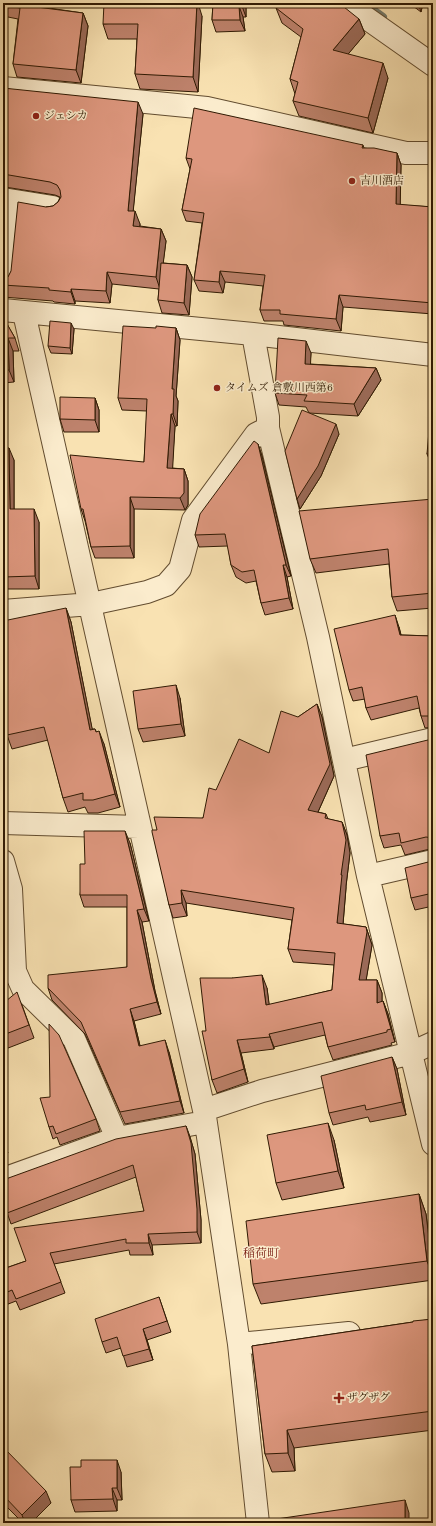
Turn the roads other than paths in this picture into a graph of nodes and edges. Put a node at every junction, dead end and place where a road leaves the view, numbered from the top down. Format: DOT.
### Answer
graph roads {
  1 [pos="345,3"];
  2 [pos="433,65"];
  3 [pos="3,88"];
  4 [pos="433,153"];
  5 [pos="8,200"];
  6 [pos="53,207"];
  7 [pos="3,282"];
  8 [pos="13,311"];
  9 [pos="253,334"];
  10 [pos="433,355"];
  11 [pos="268,428"];
  12 [pos="91,604"];
  13 [pos="3,611"];
  14 [pos="433,739"];
  15 [pos="344,760"];
  16 [pos="3,823"];
  17 [pos="139,826"];
  18 [pos="3,861"];
  19 [pos="433,861"];
  20 [pos="368,876"];
  21 [pos="433,1043"];
  22 [pos="412,1053"];
  23 [pos="205,1116"];
  24 [pos="117,1138"];
  25 [pos="433,1144"];
  26 [pos="3,1179"];
  27 [pos="371,1331"];
  28 [pos="239,1344"];
  29 [pos="258,1523"];
  1 -- 2 [label="street"];
  3 -- 4 [label="street"];
  5 -- 6 [label="street"];
  5 -- 7 [label="street"];
  8 -- 9 [label="street"];
  8 -- 12 [label="street"];
  9 -- 10 [label="street"];
  9 -- 11 [label="street"];
  11 -- 12 [label="street"];
  11 -- 15 [label="street"];
  12 -- 13 [label="street"];
  12 -- 17 [label="street"];
  14 -- 15 [label="street"];
  15 -- 20 [label="street"];
  16 -- 17 [label="street"];
  17 -- 23 [label="street"];
  18 -- 24 [label="street"];
  19 -- 20 [label="street"];
  20 -- 22 [label="street"];
  21 -- 22 [label="street"];
  22 -- 23 [label="street"];
  22 -- 25 [label="street"];
  23 -- 24 [label="street"];
  23 -- 28 [label="street"];
  24 -- 26 [label="street"];
  27 -- 28 [label="street"];
  28 -- 29 [label="street"];
}
